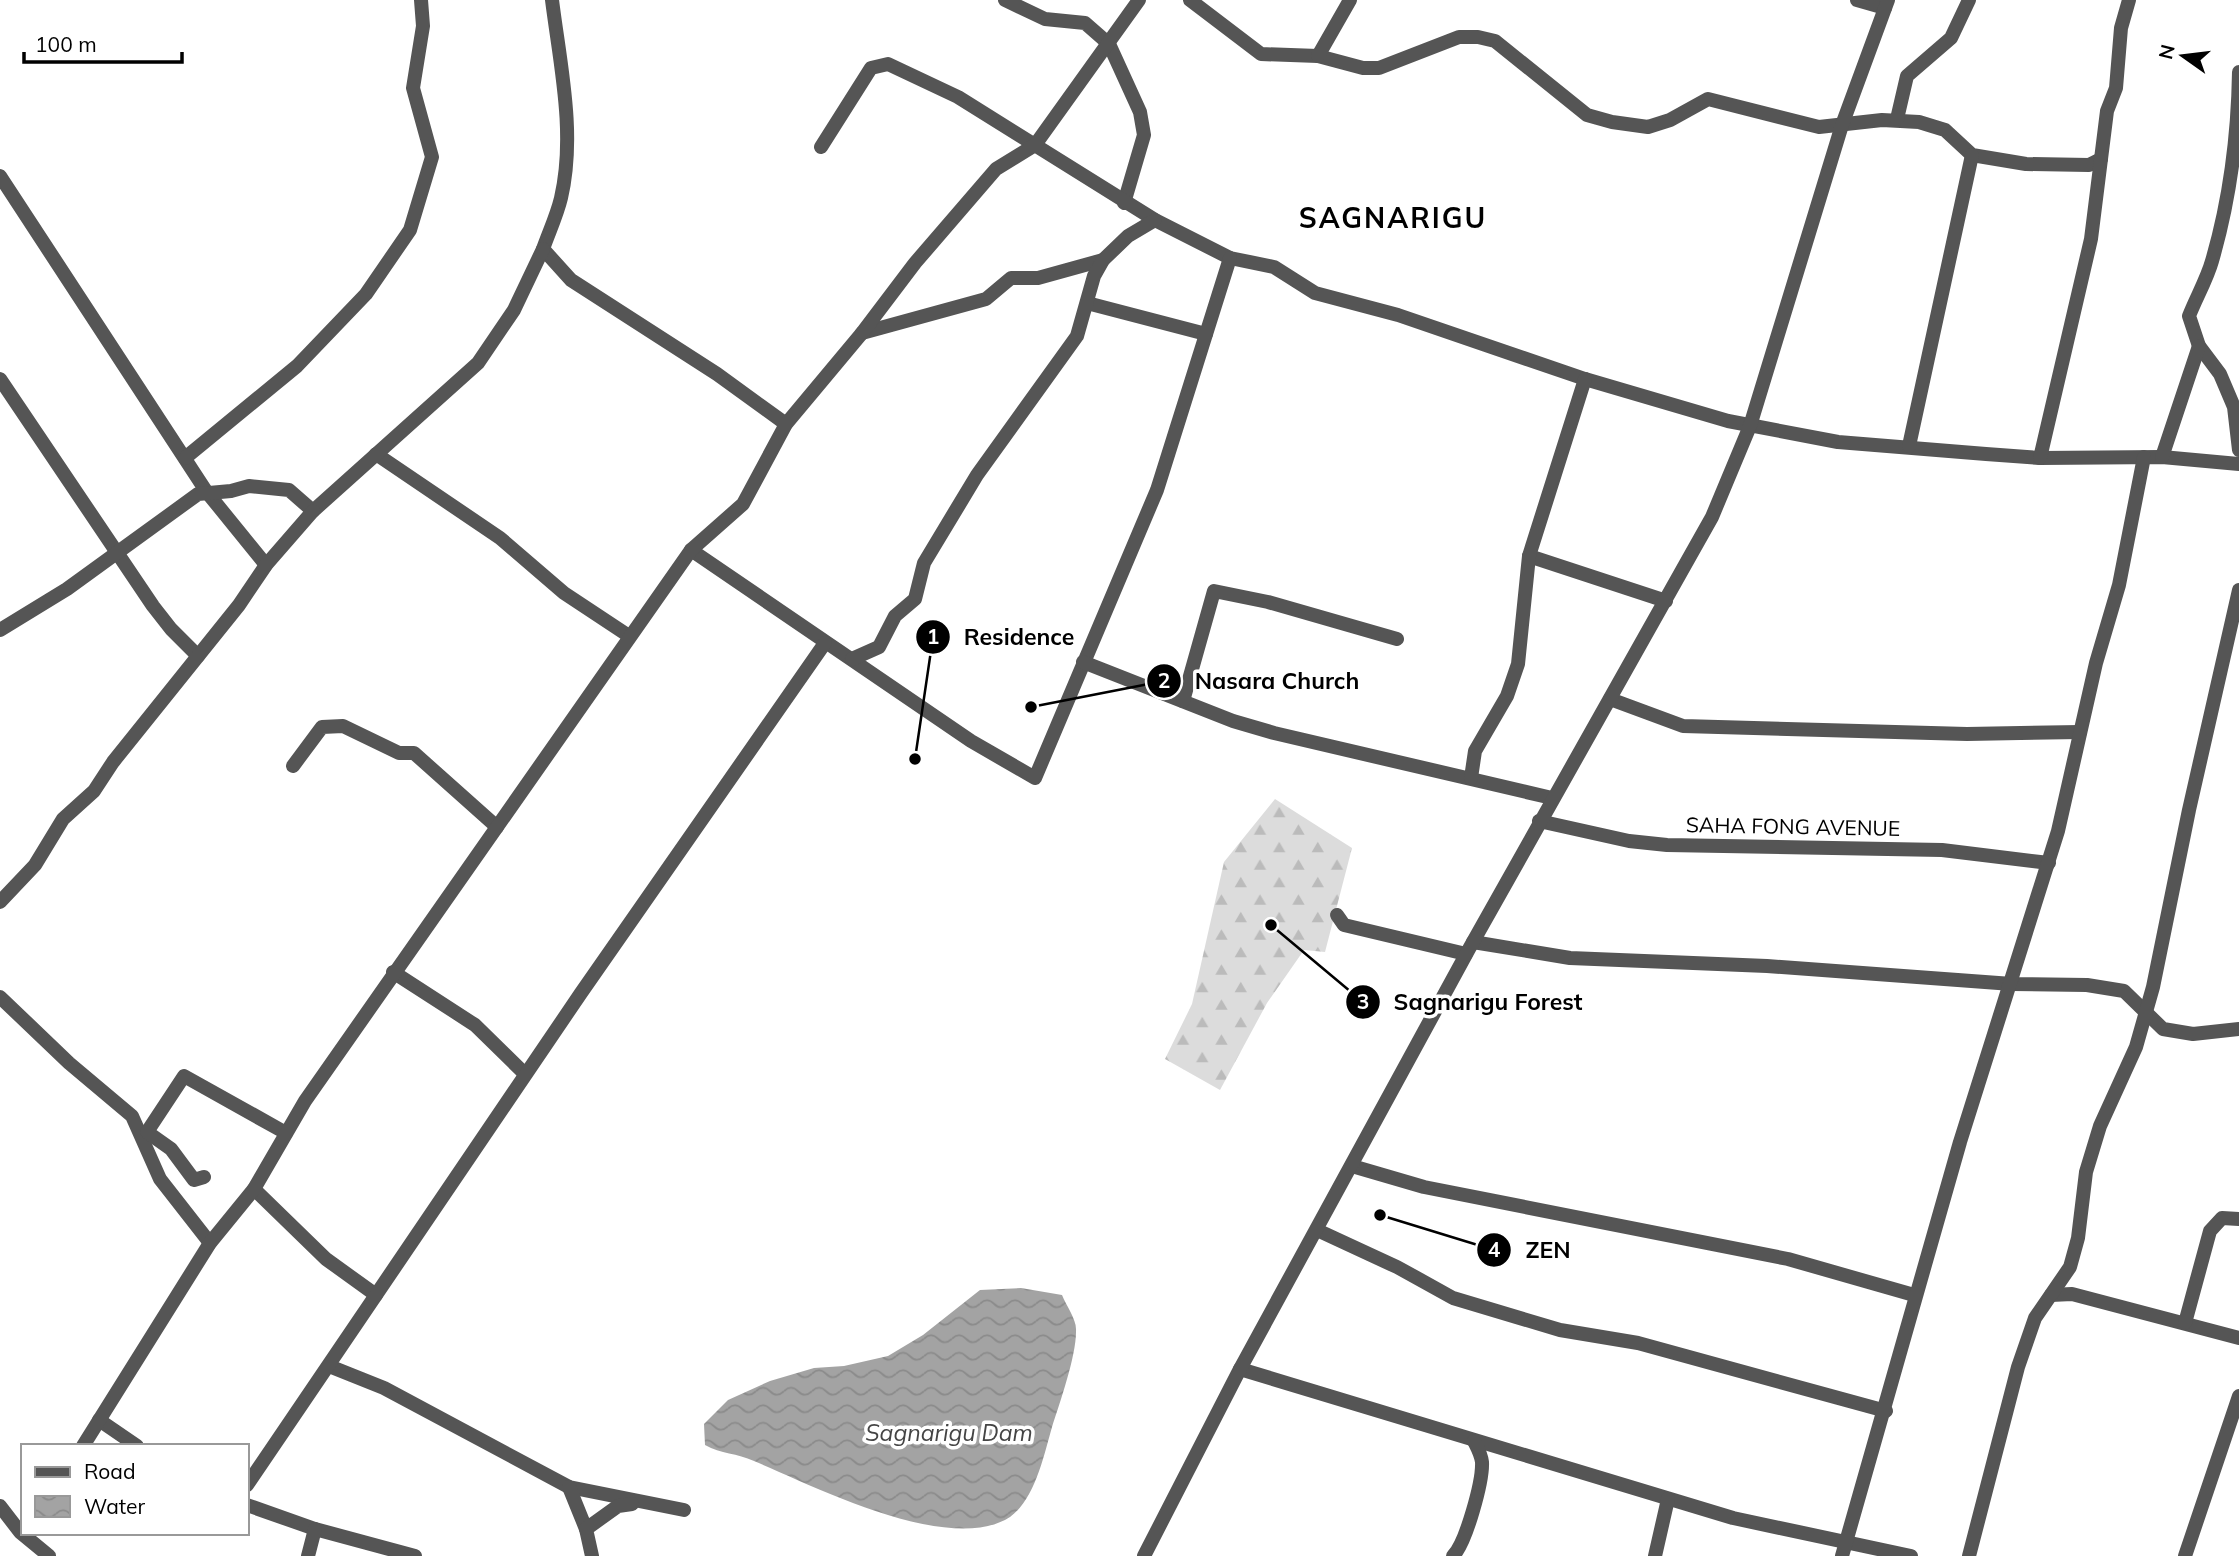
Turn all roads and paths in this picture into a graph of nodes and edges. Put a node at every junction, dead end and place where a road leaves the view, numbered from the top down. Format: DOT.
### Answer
graph roads {
  1 [pos="421,0"];
  2 [pos="552,0"];
  3 [pos="1005,0"];
  4 [pos="1139,0"];
  5 [pos="1190,0"];
  6 [pos="1350,0"];
  7 [pos="1857,0"];
  8 [pos="1969,0"];
  9 [pos="2129,0"];
  10 [pos="1886,4"];
  11 [pos="1109,44"];
  12 [pos="1318,56"];
  13 [pos="2239,72"];
  14 [pos="1897,119"];
  15 [pos="1842,125"];
  16 [pos="1035,145"];
  17 [pos="821,147"];
  18 [pos="1972,155"];
  19 [pos="2101,159"];
  20 [pos="2236,170"];
  21 [pos="0,176"];
  22 [pos="1124,202"];
  23 [pos="1155,220"];
  24 [pos="543,249"];
  25 [pos="1230,258"];
  26 [pos="1103,260"];
  27 [pos="1087,303"];
  28 [pos="862,333"];
  29 [pos="1206,334"];
  30 [pos="2199,346"];
  31 [pos="0,379"];
  32 [pos="1585,379"];
  33 [pos="786,424"];
  34 [pos="1750,426"];
  35 [pos="1909,446"];
  36 [pos="2239,450"];
  37 [pos="376,454"];
  38 [pos="2144,457"];
  39 [pos="2161,457"];
  40 [pos="185,458"];
  41 [pos="2040,458"];
  42 [pos="2239,464"];
  43 [pos="206,491"];
  44 [pos="313,512"];
  45 [pos="691,550"];
  46 [pos="117,551"];
  47 [pos="1529,556"];
  48 [pos="266,565"];
  49 [pos="2239,590"];
  50 [pos="1666,601"];
  51 [pos="0,630"];
  52 [pos="629,636"];
  53 [pos="1397,639"];
  54 [pos="825,643"];
  55 [pos="198,656"];
  56 [pos="852,659"];
  57 [pos="1083,662"];
  58 [pos="1611,699"];
  59 [pos="1183,701"];
  60 [pos="2080,732"];
  61 [pos="293,766"];
  62 [pos="1471,778"];
  63 [pos="1552,798"];
  64 [pos="1539,821"];
  65 [pos="497,827"];
  66 [pos="2049,863"];
  67 [pos="0,902"];
  68 [pos="1337,915"];
  69 [pos="1469,948"];
  70 [pos="393,972"];
  71 [pos="2012,984"];
  72 [pos="0,997"];
  73 [pos="2146,1011"];
  74 [pos="2239,1029"];
  75 [pos="525,1074"];
  76 [pos="286,1133"];
  77 [pos="1352,1166"];
  78 [pos="204,1177"];
  79 [pos="254,1189"];
  80 [pos="2239,1219"];
  81 [pos="1317,1230"];
  82 [pos="210,1243"];
  83 [pos="376,1295"];
  84 [pos="1914,1295"];
  85 [pos="2051,1295"];
  86 [pos="2185,1323"];
  87 [pos="2239,1338"];
  88 [pos="329,1366"];
  89 [pos="1240,1369"];
  90 [pos="2239,1396"];
  91 [pos="1886,1411"];
  92 [pos="99,1420"];
  93 [pos="1475,1441"];
  94 [pos="84,1444"];
  95 [pos="134,1444"];
  96 [pos="248,1484"];
  97 [pos="569,1487"];
  98 [pos="1668,1499"];
  99 [pos="641,1502"];
  100 [pos="248,1505"];
  101 [pos="0,1506"];
  102 [pos="684,1510"];
  103 [pos="586,1529"];
  104 [pos="21,1530"];
  105 [pos="315,1530"];
  106 [pos="26,1535"];
  107 [pos="1844,1549"];
  108 [pos="48,1556"];
  109 [pos="308,1556"];
  110 [pos="415,1556"];
  111 [pos="592,1556"];
  112 [pos="1144,1556"];
  113 [pos="1453,1556"];
  114 [pos="1655,1556"];
  115 [pos="1911,1556"];
  116 [pos="1969,1556"];
  117 [pos="2185,1556"];
  1 -- 40 [label="street"];
  2 -- 24 [label="street"];
  3 -- 11 [label="street"];
  4 -- 11 [label="street"];
  5 -- 12 [label="street"];
  6 -- 12 [label="street"];
  7 -- 10 [label="street"];
  8 -- 14 [label="street"];
  9 -- 19 [label="street"];
  10 -- 15 [label="street"];
  11 -- 16 [label="street"];
  11 -- 22 [label="street"];
  12 -- 15 [label="street"];
  13 -- 20 [label="street"];
  14 -- 15 [label="street"];
  14 -- 18 [label="street"];
  15 -- 34 [label="street"];
  16 -- 17 [label="street"];
  16 -- 22 [label="street"];
  16 -- 28 [label="street"];
  18 -- 19 [label="street"];
  18 -- 35 [label="street"];
  19 -- 41 [label="street"];
  20 -- 30 [label="street"];
  21 -- 40 [label="street"];
  22 -- 23 [label="street"];
  23 -- 25 [label="street"];
  23 -- 26 [label="street"];
  24 -- 33 [label="street"];
  24 -- 37 [label="street"];
  25 -- 29 [label="street"];
  25 -- 32 [label="street"];
  26 -- 27 [label="street"];
  26 -- 28 [label="street"];
  27 -- 29 [label="street"];
  27 -- 56 [label="street"];
  28 -- 33 [label="street"];
  29 -- 57 [label="street"];
  30 -- 36 [label="street"];
  30 -- 39 [label="street"];
  31 -- 46 [label="street"];
  32 -- 34 [label="street"];
  32 -- 47 [label="street"];
  33 -- 45 [label="street"];
  34 -- 35 [label="street"];
  34 -- 50 [label="street"];
  35 -- 41 [label="street"];
  37 -- 44 [label="street"];
  37 -- 52 [label="street"];
  38 -- 39 [label="street"];
  38 -- 41 [label="street"];
  38 -- 60 [label="street"];
  39 -- 42 [label="street"];
  40 -- 43 [label="street"];
  43 -- 44 [label="street"];
  43 -- 46 [label="street"];
  43 -- 48 [label="street"];
  44 -- 48 [label="street"];
  45 -- 52 [label="street"];
  45 -- 54 [label="street"];
  46 -- 51 [label="street"];
  46 -- 55 [label="street"];
  47 -- 50 [label="street"];
  47 -- 62 [label="street"];
  48 -- 55 [label="street"];
  49 -- 73 [label="street"];
  50 -- 58 [label="street"];
  52 -- 65 [label="street"];
  53 -- 59 [label="street"];
  54 -- 56 [label="street"];
  54 -- 75 [label="street"];
  55 -- 67 [label="street"];
  56 -- 57 [label="street"];
  57 -- 59 [label="street"];
  58 -- 60 [label="street"];
  58 -- 63 [label="street"];
  59 -- 62 [label="street"];
  60 -- 66 [label="street"];
  61 -- 65 [label="street"];
  62 -- 63 [label="street"];
  63 -- 64 [label="street"];
  64 -- 66 [label="street, SAHA FONG AVENUE"];
  64 -- 69 [label="street"];
  65 -- 70 [label="street"];
  66 -- 71 [label="street"];
  68 -- 69 [label="street"];
  69 -- 71 [label="street"];
  69 -- 77 [label="street"];
  70 -- 75 [label="street"];
  70 -- 76 [label="street"];
  71 -- 73 [label="street"];
  71 -- 84 [label="street"];
  72 -- 82 [label="street"];
  73 -- 74 [label="street"];
  73 -- 85 [label="street"];
  75 -- 83 [label="street"];
  76 -- 78 [label="street"];
  76 -- 79 [label="street"];
  77 -- 81 [label="street"];
  77 -- 84 [label="street"];
  79 -- 82 [label="street"];
  79 -- 83 [label="street"];
  80 -- 86 [label="street"];
  81 -- 89 [label="street"];
  81 -- 91 [label="street"];
  82 -- 92 [label="street"];
  83 -- 88 [label="street"];
  84 -- 91 [label="street"];
  85 -- 86 [label="street"];
  85 -- 116 [label="street"];
  86 -- 87 [label="street"];
  88 -- 96 [label="street"];
  88 -- 97 [label="street"];
  89 -- 93 [label="street"];
  89 -- 112 [label="street"];
  90 -- 117 [label="street"];
  91 -- 107 [label="street"];
  92 -- 94 [label="street"];
  92 -- 95 [label="street"];
  93 -- 98 [label="street"];
  93 -- 113 [label="street"];
  97 -- 99 [label="street"];
  97 -- 103 [label="street"];
  98 -- 107 [label="street"];
  98 -- 114 [label="street"];
  99 -- 102 [label="street"];
  99 -- 103 [label="street"];
  100 -- 105 [label="street"];
  101 -- 104 [label="street"];
  103 -- 111 [label="street"];
  105 -- 109 [label="street"];
  105 -- 110 [label="street"];
  106 -- 108 [label="street"];
  107 -- 115 [label="street"];
}
